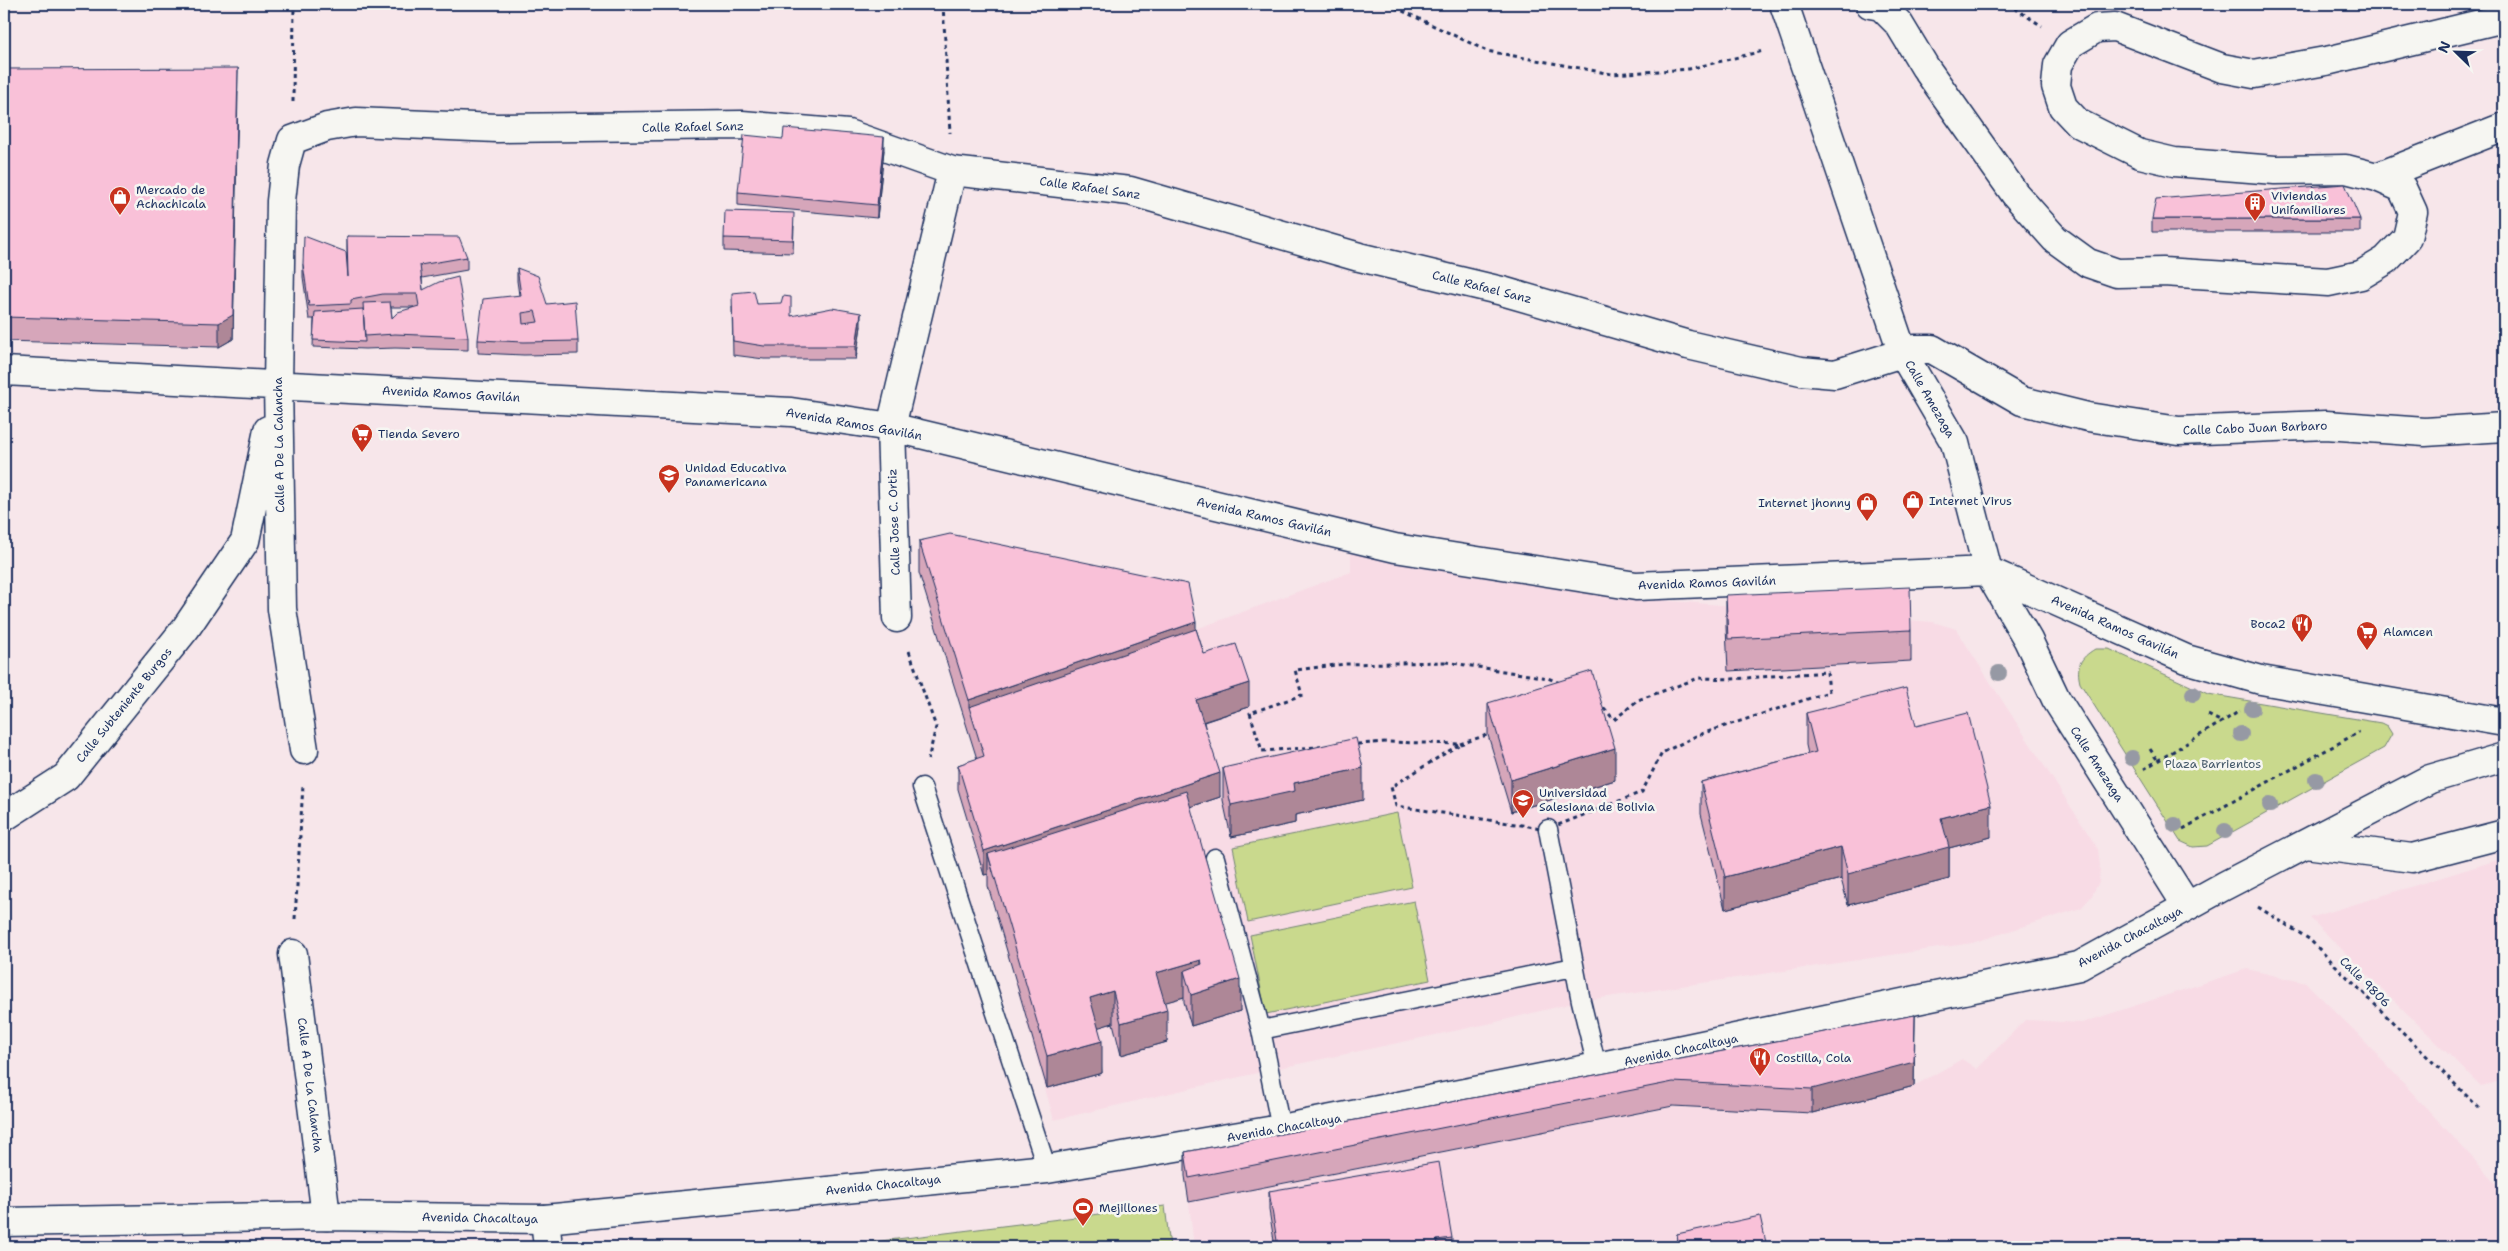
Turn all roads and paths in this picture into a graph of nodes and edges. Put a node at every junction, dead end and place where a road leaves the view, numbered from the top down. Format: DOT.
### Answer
graph roads {
  1 [pos="294,4"];
  2 [pos="943,4"];
  3 [pos="1388,4"];
  4 [pos="1870,4"];
  5 [pos="1792,6"];
  6 [pos="2504,12"];
  7 [pos="1796,42"];
  8 [pos="2504,128"];
  9 [pos="292,140"];
  10 [pos="952,171"];
  11 [pos="2378,177"];
  12 [pos="1903,354"];
  13 [pos="4,371"];
  14 [pos="278,385"];
  15 [pos="891,427"];
  16 [pos="2504,427"];
  17 [pos="1988,571"];
  18 [pos="897,618"];
  19 [pos="1596,698"];
  20 [pos="1587,701"];
  21 [pos="2243,709"];
  22 [pos="2208,715"];
  23 [pos="2222,722"];
  24 [pos="2504,722"];
  25 [pos="2360,726"];
  26 [pos="1496,732"];
  27 [pos="1460,744"];
  28 [pos="2150,749"];
  29 [pos="304,750"];
  30 [pos="2504,758"];
  31 [pos="2158,760"];
  32 [pos="2144,769"];
  33 [pos="922,787"];
  34 [pos="4,817"];
  35 [pos="1548,829"];
  36 [pos="2183,829"];
  37 [pos="2504,834"];
  38 [pos="2306,844"];
  39 [pos="1215,858"];
  40 [pos="2224,886"];
  41 [pos="2187,906"];
  42 [pos="293,954"];
  43 [pos="1574,967"];
  44 [pos="1261,1030"];
  45 [pos="1597,1067"];
  46 [pos="2479,1108"];
  47 [pos="1281,1129"];
  48 [pos="1047,1168"];
  49 [pos="326,1216"];
  50 [pos="545,1219"];
  51 [pos="4,1222"];
  52 [pos="548,1247"];
  1 -- 9 [label="path"];
  2 -- 10 [label="path"];
  3 -- 7 [label="path"];
  4 -- 11 [label="street"];
  5 -- 7 [label="street, Calle Amezaga"];
  6 -- 11 [label="street"];
  7 -- 12 [label="street, Calle Amezaga"];
  8 -- 11 [label="street"];
  9 -- 10 [label="street, Calle Rafael Sanz"];
  9 -- 14 [label="street, Calle A De La Calancha"];
  10 -- 12 [label="street, Calle Rafael Sanz"];
  10 -- 15 [label="street, Calle Jose C. Ortiz"];
  12 -- 16 [label="street, Calle Cabo Juan Barbaro"];
  12 -- 17 [label="street, Calle Amezaga"];
  13 -- 14 [label="street, Avenida Ramos Gavilán"];
  14 -- 15 [label="street, Avenida Ramos Gavilán"];
  14 -- 29 [label="street, Calle A De La Calancha"];
  14 -- 34 [label="street, Calle Subteniente Burgos"];
  15 -- 17 [label="street, Avenida Ramos Gavilán"];
  15 -- 18 [label="street, Calle Jose C. Ortiz"];
  17 -- 24 [label="street, Avenida Ramos Gavilán"];
  17 -- 41 [label="street, Calle Amezaga"];
  18 -- 33 [label="path"];
  19 -- 20 [label="path"];
  19 -- 27 [label="path"];
  19 -- 35 [label="path"];
  21 -- 23 [label="path"];
  22 -- 23 [label="path"];
  23 -- 31 [label="path"];
  25 -- 36 [label="path"];
  26 -- 27 [label="path"];
  27 -- 35 [label="path"];
  28 -- 31 [label="path"];
  29 -- 42 [label="path"];
  30 -- 38 [label="street, Avenida Chacaltaya"];
  31 -- 32 [label="path"];
  33 -- 48 [label="lane"];
  35 -- 43 [label="lane"];
  37 -- 38 [label="street"];
  38 -- 40 [label="street, Avenida Chacaltaya"];
  39 -- 44 [label="lane"];
  40 -- 41 [label="street, Avenida Chacaltaya"];
  40 -- 46 [label="path, Calle 9806"];
  41 -- 45 [label="street, Avenida Chacaltaya"];
  42 -- 49 [label="street, Calle A De La Calancha"];
  43 -- 44 [label="lane"];
  43 -- 45 [label="lane"];
  44 -- 47 [label="lane"];
  45 -- 47 [label="street, Avenida Chacaltaya"];
  47 -- 48 [label="street, Avenida Chacaltaya"];
  48 -- 50 [label="street, Avenida Chacaltaya"];
  49 -- 50 [label="street, Avenida Chacaltaya"];
  49 -- 51 [label="street, Avenida Chacaltaya"];
  50 -- 52 [label="street"];
}
